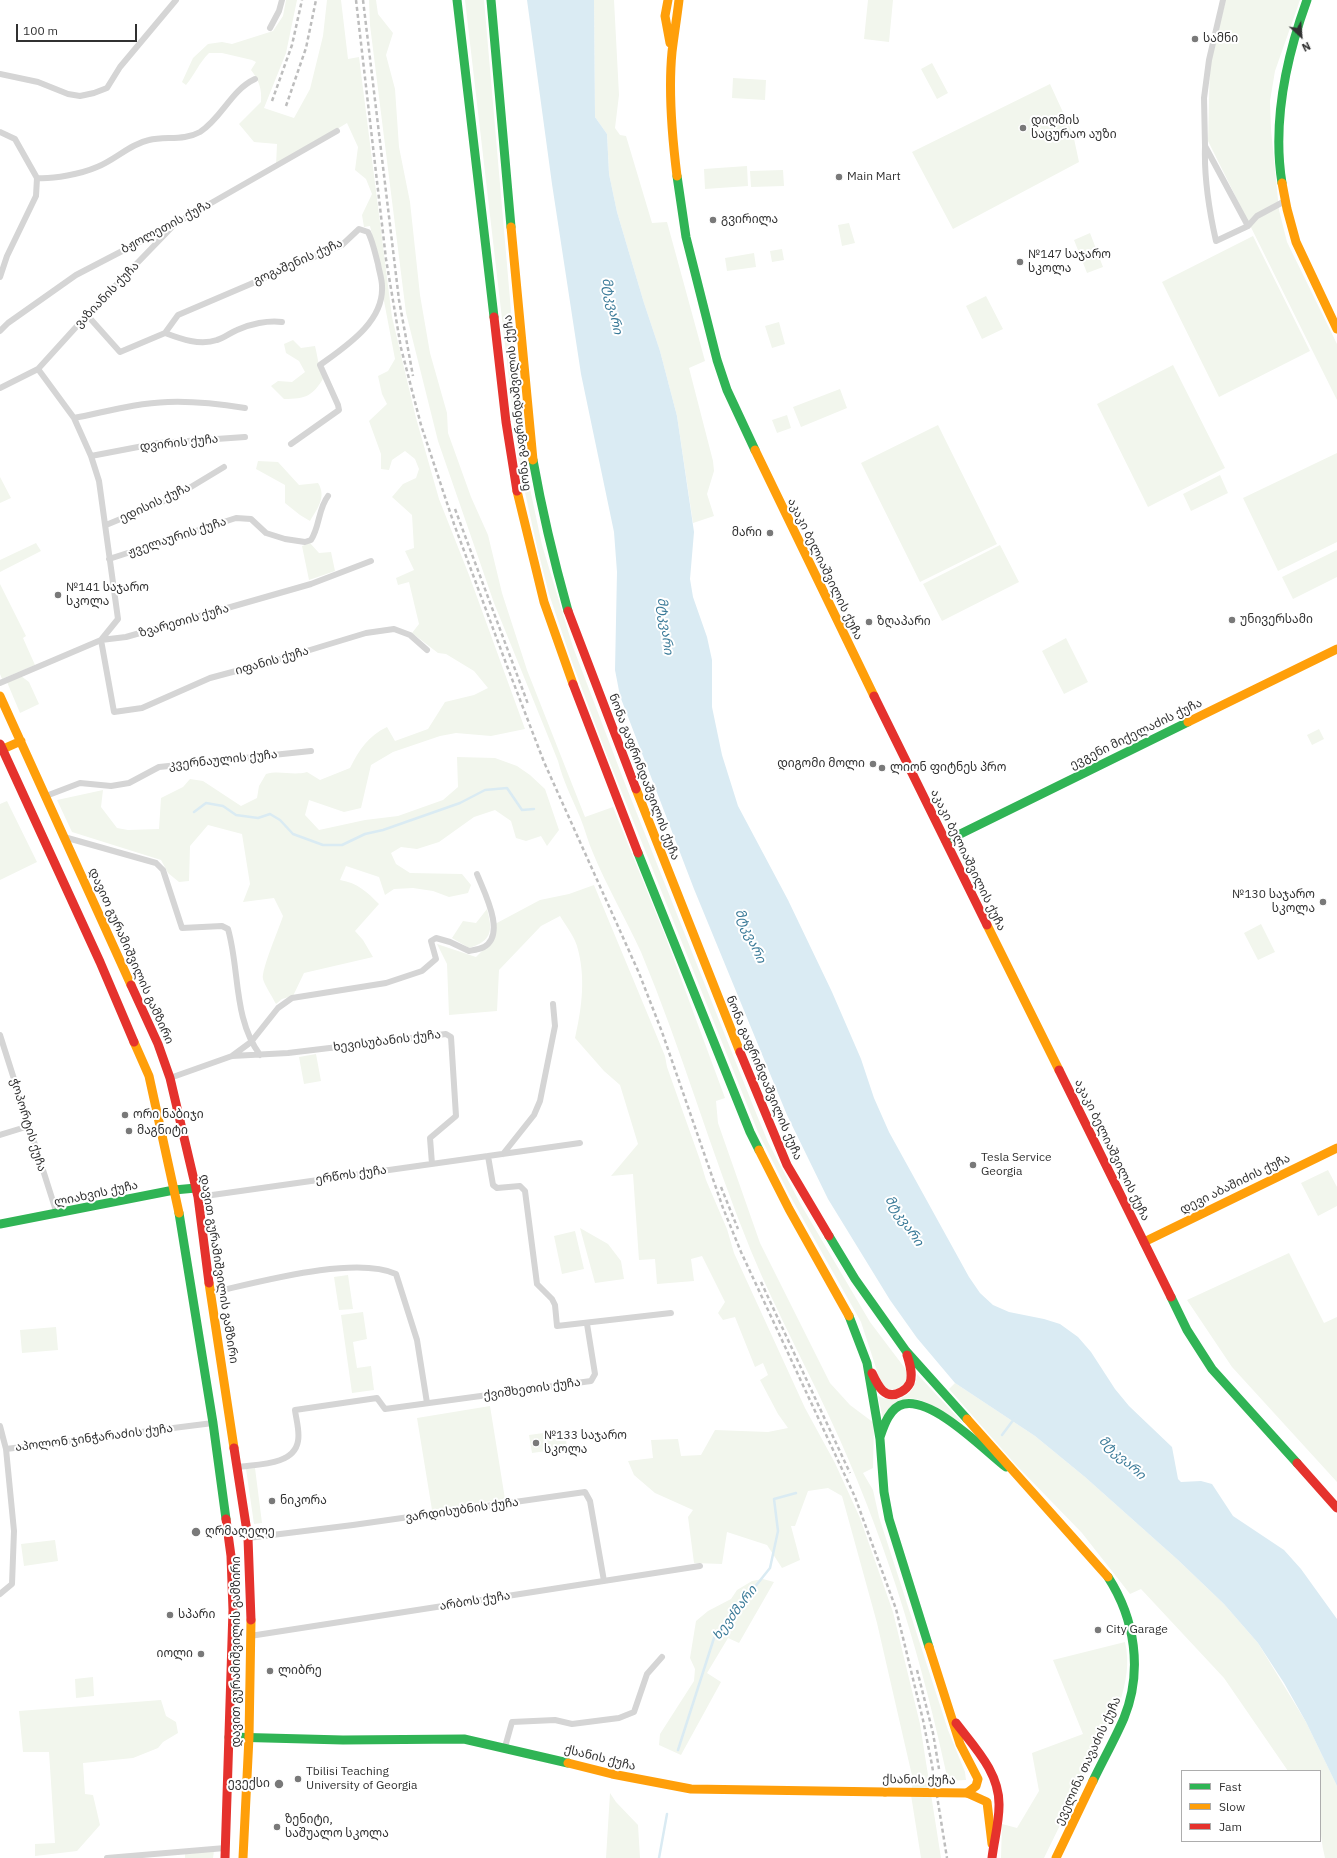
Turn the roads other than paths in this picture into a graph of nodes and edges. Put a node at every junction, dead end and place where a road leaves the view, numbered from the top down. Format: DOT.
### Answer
graph roads {
  1 [pos="176,0"];
  2 [pos="282,0"];
  3 [pos="458,0"];
  4 [pos="492,0"];
  5 [pos="661,0"];
  6 [pos="668,0"];
  7 [pos="1223,0"];
  8 [pos="1307,0"];
  9 [pos="677,2"];
  10 [pos="665,16"];
  11 [pos="270,28"];
  12 [pos="672,52"];
  13 [pos="0,74"];
  14 [pos="254,79"];
  15 [pos="336,131"];
  16 [pos="0,132"];
  17 [pos="1205,146"];
  18 [pos="37,178"];
  19 [pos="1286,201"];
  20 [pos="178,222"];
  21 [pos="1248,226"];
  22 [pos="0,277"];
  23 [pos="87,314"];
  24 [pos="282,322"];
  25 [pos="1337,329"];
  26 [pos="0,331"];
  27 [pos="165,333"];
  28 [pos="38,369"];
  29 [pos="0,388"];
  30 [pos="245,408"];
  31 [pos="74,418"];
  32 [pos="245,438"];
  33 [pos="291,444"];
  34 [pos="91,456"];
  35 [pos="224,467"];
  36 [pos="328,496"];
  37 [pos="106,525"];
  38 [pos="109,559"];
  39 [pos="371,561"];
  40 [pos="101,640"];
  41 [pos="1337,649"];
  42 [pos="427,650"];
  43 [pos="0,683"];
  44 [pos="0,696"];
  45 [pos="21,741"];
  46 [pos="1,748"];
  47 [pos="311,751"];
  48 [pos="46,796"];
  49 [pos="64,837"];
  50 [pos="946,841"];
  51 [pos="477,874"];
  52 [pos="553,1004"];
  53 [pos="0,1035"];
  54 [pos="250,1042"];
  55 [pos="2,1051"];
  56 [pos="260,1055"];
  57 [pos="232,1056"];
  58 [pos="170,1078"];
  59 [pos="29,1126"];
  60 [pos="0,1135"];
  61 [pos="580,1143"];
  62 [pos="1337,1148"];
  63 [pos="503,1154"];
  64 [pos="488,1156"];
  65 [pos="432,1164"];
  66 [pos="174,1190"];
  67 [pos="197,1192"];
  68 [pos="57,1214"];
  69 [pos="0,1224"];
  70 [pos="1144,1242"];
  71 [pos="210,1293"];
  72 [pos="671,1313"];
  73 [pos="587,1324"];
  74 [pos="906,1351"];
  75 [pos="867,1362"];
  76 [pos="427,1403"];
  77 [pos="213,1423"];
  78 [pos="0,1426"];
  79 [pos="880,1438"];
  80 [pos="6,1449"];
  81 [pos="237,1467"];
  82 [pos="1016,1474"];
  83 [pos="1337,1508"];
  84 [pos="246,1525"];
  85 [pos="228,1527"];
  86 [pos="248,1538"];
  87 [pos="248,1550"];
  88 [pos="231,1552"];
  89 [pos="700,1566"];
  90 [pos="604,1581"];
  91 [pos="0,1594"];
  92 [pos="250,1636"];
  93 [pos="662,1657"];
  94 [pos="952,1716"];
  95 [pos="229,1737"];
  96 [pos="249,1737"];
  97 [pos="504,1747"];
  98 [pos="967,1793"];
  99 [pos="992,1844"];
  100 [pos="225,1848"];
  101 [pos="107,1858"];
  102 [pos="225,1858"];
  103 [pos="243,1858"];
  104 [pos="992,1858"];
  105 [pos="1056,1858"];
  1 -- 13 [label="street"];
  2 -- 11 [label="street"];
  3 -- 75 [label="main road, ნონა გაფრინდაშვილის ქუჩა"];
  4 -- 74 [label="main road, ნონა გაფრინდაშვილის ქუჩა"];
  5 -- 10 [label="main road"];
  6 -- 10 [label="main road, აკაკი ბელიაშვილის ქუჩა"];
  7 -- 17 [label="street"];
  8 -- 19 [label="main road"];
  9 -- 12 [label="main road, აკაკი ბელიაშვილის ქუჩა"];
  10 -- 12 [label="main road, აკაკი ბელიაშვილის ქუჩა"];
  12 -- 50 [label="main road, აკაკი ბელიაშვილის ქუჩა"];
  14 -- 18 [label="street"];
  15 -- 20 [label="street, ბჟოლეთის ქუჩა"];
  16 -- 18 [label="street"];
  17 -- 21 [label="street"];
  17 -- 21 [label="street"];
  18 -- 22 [label="street"];
  19 -- 21 [label="street"];
  19 -- 25 [label="main road"];
  20 -- 23 [label="street, ვაზიანის ქუჩა"];
  20 -- 26 [label="street, ბჟოლეთის ქუჩა"];
  23 -- 27 [label="street"];
  23 -- 28 [label="street, ვაზიანის ქუჩა"];
  24 -- 27 [label="street"];
  27 -- 33 [label="street, გოგაშენის ქუჩა"];
  28 -- 29 [label="street"];
  28 -- 31 [label="street"];
  30 -- 31 [label="street"];
  31 -- 34 [label="street"];
  32 -- 34 [label="street, დვირის ქუჩა"];
  34 -- 37 [label="street"];
  35 -- 37 [label="street, ედისის ქუჩა"];
  36 -- 38 [label="street, ჟველაურის ქუჩა"];
  37 -- 38 [label="street"];
  38 -- 40 [label="street"];
  39 -- 40 [label="street, ზვარეთის ქუჩა"];
  40 -- 42 [label="street, იფანის ქუჩა"];
  40 -- 43 [label="street, ზვარეთის ქუჩა"];
  41 -- 50 [label="main road, ევგენი მიქელაძის ქუჩა"];
  44 -- 45 [label="main road, დავით გურამიშვილის გამზირი"];
  45 -- 46 [label="main road"];
  45 -- 48 [label="main road, დავით გურამიშვილის გამზირი"];
  46 -- 66 [label="main road, დავით გურამიშვილის გამზირი"];
  47 -- 48 [label="street, კვერნაულის ქუჩა"];
  48 -- 49 [label="main road, დავით გურამიშვილის გამზირი"];
  49 -- 54 [label="street"];
  49 -- 58 [label="main road, დავით გურამიშვილის გამზირი"];
  50 -- 70 [label="main road, აკაკი ბელიაშვილის ქუჩა"];
  51 -- 54 [label="street, ხევისუბანის ქუჩა"];
  52 -- 63 [label="street"];
  53 -- 55 [label="street, ჭოპორტის ქუჩა"];
  54 -- 56 [label="street"];
  54 -- 57 [label="street, ხევისუბანის ქუჩა"];
  55 -- 59 [label="street, ჭოპორტის ქუჩა"];
  56 -- 57 [label="street, ხევისუბანის ქუჩა"];
  56 -- 65 [label="street, ხევისუბანის ქუჩა"];
  57 -- 58 [label="street, ხევისუბანის ქუჩა"];
  58 -- 67 [label="main road, დავით გურამიშვილის გამზირი"];
  59 -- 60 [label="street"];
  59 -- 68 [label="street, ჭოპორტის ქუჩა"];
  61 -- 63 [label="street, ერწოს ქუჩა"];
  62 -- 70 [label="main road, დევი აბაშიძის ქუჩა"];
  63 -- 64 [label="street, ერწოს ქუჩა"];
  64 -- 65 [label="street, ერწოს ქუჩა"];
  64 -- 73 [label="street"];
  65 -- 67 [label="street, ერწოს ქუჩა"];
  66 -- 67 [label="main road, ლიახვის ქუჩა"];
  66 -- 68 [label="main road, ლიახვის ქუჩა"];
  66 -- 77 [label="main road, დავით გურამიშვილის გამზირი"];
  67 -- 71 [label="main road, დავით გურამიშვილის გამზირი"];
  68 -- 69 [label="main road, ლიახვის ქუჩა"];
  70 -- 83 [label="main road, აკაკი ბელიაშვილის ქუჩა"];
  71 -- 76 [label="street"];
  71 -- 81 [label="main road, დავით გურამიშვილის გამზირი"];
  72 -- 73 [label="street"];
  73 -- 76 [label="street, ქვიშხეთის ქუჩა"];
  74 -- 75 [label="main road"];
  74 -- 82 [label="main road, ნონა გაფრინდაშვილის ქუჩა"];
  75 -- 79 [label="main road, ნონა გაფრინდაშვილის ქუჩა"];
  76 -- 81 [label="street, ქვიშხეთის ქუჩა"];
  77 -- 80 [label="street, აპოლონ ჯინჭარაძის ქუჩა"];
  77 -- 85 [label="main road, დავით გურამიშვილის გამზირი"];
  78 -- 80 [label="street"];
  79 -- 82 [label="main road"];
  79 -- 94 [label="main road, ქსანის ქუჩა"];
  80 -- 91 [label="street, აპოლონ ჯინჭარაძის ქუჩა"];
  81 -- 84 [label="main road, დავით გურამიშვილის გამზირი"];
  82 -- 105 [label="main road, ეველინა თავაძის ქუჩა"];
  84 -- 85 [label="main road"];
  84 -- 86 [label="main road, დავით გურამიშვილის გამზირი"];
  85 -- 88 [label="main road, დავით გურამიშვილის გამზირი"];
  86 -- 87 [label="main road, დავით გურამიშვილის გამზირი"];
  86 -- 90 [label="street, ვარდისუბნის ქუჩა"];
  87 -- 88 [label="main road"];
  87 -- 92 [label="main road, დავით გურამიშვილის გამზირი"];
  88 -- 95 [label="main road, დავით გურამიშვილის გამზირი"];
  89 -- 90 [label="street, არბოს ქუჩა"];
  90 -- 92 [label="street, არბოს ქუჩა"];
  92 -- 96 [label="main road, დავით გურამიშვილის გამზირი"];
  93 -- 97 [label="street"];
  94 -- 98 [label="main road, ქსანის ქუჩა"];
  94 -- 99 [label="main road"];
  95 -- 96 [label="main road, ქსანის ქუჩა"];
  95 -- 100 [label="main road, დავით გურამიშვილის გამზირი"];
  96 -- 97 [label="main road, ქსანის ქუჩა"];
  96 -- 103 [label="main road, დავით გურამიშვილის გამზირი"];
  97 -- 98 [label="main road, ქსანის ქუჩა, bridge"];
  98 -- 99 [label="main road, ქსანის ქუჩა"];
  99 -- 104 [label="main road"];
  100 -- 101 [label="street"];
  100 -- 102 [label="main road, დავით გურამიშვილის გამზირი"];
}
